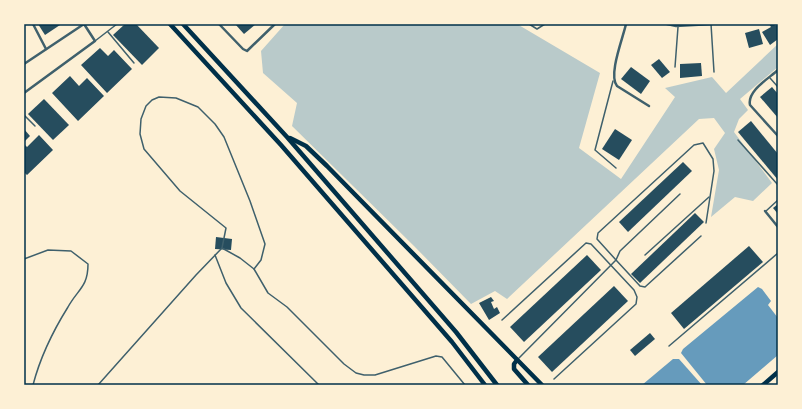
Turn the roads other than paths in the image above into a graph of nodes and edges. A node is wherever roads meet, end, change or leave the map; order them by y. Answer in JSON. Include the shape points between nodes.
{"nodes":[{"id":1,"x":33,"y":24,"type":"edge"},
{"id":2,"x":84,"y":24,"type":"edge"},
{"id":3,"x":117,"y":24,"type":"edge"},
{"id":4,"x":170,"y":24,"type":"edge"},
{"id":5,"x":183,"y":24,"type":"edge"},
{"id":6,"x":219,"y":24,"type":"edge"},
{"id":7,"x":275,"y":24,"type":"edge"},
{"id":8,"x":529,"y":24,"type":"edge"},
{"id":9,"x":545,"y":24,"type":"edge"},
{"id":10,"x":626,"y":24,"type":"edge"},
{"id":11,"x":666,"y":24,"type":"edge"},
{"id":12,"x":711,"y":24,"type":"edge"},
{"id":13,"x":678,"y":26,"type":"junction"},
{"id":14,"x":108,"y":32,"type":"junction"},
{"id":15,"x":95,"y":41,"type":"junction"},
{"id":16,"x":46,"y":49,"type":"junction"},
{"id":17,"x":134,"y":63,"type":"dead end"},
{"id":18,"x":24,"y":64,"type":"edge"},
{"id":19,"x":675,"y":67,"type":"dead end"},
{"id":20,"x":778,"y":70,"type":"edge"},
{"id":21,"x":714,"y":72,"type":"dead end"},
{"id":22,"x":770,"y":78,"type":"junction"},
{"id":23,"x":613,"y":81,"type":"junction"},
{"id":24,"x":778,"y":87,"type":"edge"},
{"id":25,"x":24,"y":93,"type":"edge"},
{"id":26,"x":649,"y":106,"type":"dead end"},
{"id":27,"x":24,"y":115,"type":"edge"},
{"id":28,"x":35,"y":126,"type":"dead end"},
{"id":29,"x":778,"y":136,"type":"edge"},
{"id":30,"x":287,"y":137,"type":"junction"},
{"id":31,"x":738,"y":140,"type":"dead end"},
{"id":32,"x":616,"y":168,"type":"dead end"},
{"id":33,"x":778,"y":185,"type":"edge"},
{"id":34,"x":680,"y":194,"type":"dead end"},
{"id":35,"x":709,"y":197,"type":"junction"},
{"id":36,"x":778,"y":200,"type":"edge"},
{"id":37,"x":765,"y":211,"type":"joint"},
{"id":38,"x":706,"y":223,"type":"dead end"},
{"id":39,"x":778,"y":227,"type":"edge"},
{"id":40,"x":701,"y":236,"type":"dead end"},
{"id":41,"x":222,"y":248,"type":"junction"},
{"id":42,"x":778,"y":253,"type":"edge"},
{"id":43,"x":215,"y":255,"type":"junction"},
{"id":44,"x":645,"y":255,"type":"dead end"},
{"id":45,"x":24,"y":260,"type":"edge"},
{"id":46,"x":616,"y":260,"type":"junction"},
{"id":47,"x":612,"y":266,"type":"junction"},
{"id":48,"x":254,"y":269,"type":"junction"},
{"id":49,"x":502,"y":320,"type":"dead end"},
{"id":50,"x":669,"y":346,"type":"dead end"},
{"id":51,"x":518,"y":360,"type":"junction"},
{"id":52,"x":778,"y":372,"type":"edge"},
{"id":53,"x":554,"y":380,"type":"dead end"},
{"id":54,"x":33,"y":385,"type":"edge"},
{"id":55,"x":98,"y":385,"type":"edge"},
{"id":56,"x":319,"y":385,"type":"edge"},
{"id":57,"x":465,"y":385,"type":"edge"},
{"id":58,"x":485,"y":385,"type":"edge"},
{"id":59,"x":497,"y":385,"type":"edge"},
{"id":60,"x":528,"y":385,"type":"edge"},
{"id":61,"x":542,"y":385,"type":"edge"},
{"id":62,"x":763,"y":385,"type":"edge"}],
"edges":[{"from":1,"to":16,"type":"street"},
{"from":2,"to":15,"type":"street"},
{"from":2,"to":16,"type":"street"},
{"from":3,"to":14,"type":"lane"},
{"from":4,"to":58,"type":"highway","via":[[281,145],[470,364]]},
{"from":5,"to":30,"type":"highway"},
{"from":6,"to":7,"type":"street","via":[[247,51]]},
{"from":8,"to":9,"type":"lane","via":[[537,29]]},
{"from":10,"to":23,"type":"street"},
{"from":11,"to":13,"type":"street"},
{"from":12,"to":13,"type":"street"},
{"from":12,"to":21,"type":"lane"},
{"from":13,"to":19,"type":"lane"},
{"from":14,"to":15,"type":"lane"},
{"from":14,"to":17,"type":"lane"},
{"from":15,"to":25,"type":"street"},
{"from":16,"to":18,"type":"street"},
{"from":20,"to":22,"type":"street"},
{"from":22,"to":24,"type":"lane"},
{"from":22,"to":29,"type":"street","via":[[751,94],[749,100],[750,105]]},
{"from":23,"to":26,"type":"street"},
{"from":23,"to":32,"type":"lane","via":[[595,150]]},
{"from":27,"to":28,"type":"lane"},
{"from":30,"to":51,"type":"highway","via":[[306,146],[327,166]]},
{"from":30,"to":59,"type":"highway"},
{"from":31,"to":33,"type":"lane"},
{"from":34,"to":46,"type":"lane","via":[[620,251]]},
{"from":35,"to":38,"type":"lane"},
{"from":35,"to":44,"type":"lane"},
{"from":35,"to":46,"type":"lane","via":[[714,170],[713,159],[703,143],[694,145],[598,233],[597,239]]},
{"from":36,"to":37,"type":"lane"},
{"from":37,"to":39,"type":"street"},
{"from":40,"to":46,"type":"lane","via":[[646,287],[640,286]]},
{"from":41,"to":43,"type":"lane"},
{"from":41,"to":48,"type":"lane"},
{"from":41,"to":48,"type":"lane","via":[[226,228],[180,191],[144,149],[140,134],[141,119],[146,106],[152,100],[159,97],[176,98],[198,107],[224,137],[265,244],[261,260]]},
{"from":42,"to":50,"type":"lane"},
{"from":43,"to":55,"type":"lane"},
{"from":43,"to":56,"type":"lane","via":[[226,284],[241,308]]},
{"from":45,"to":54,"type":"lane","via":[[48,250],[71,251],[88,264],[88,278],[68,306],[38,365]]},
{"from":46,"to":47,"type":"lane"},
{"from":47,"to":49,"type":"lane","via":[[591,244],[586,243]]},
{"from":47,"to":51,"type":"lane"},
{"from":47,"to":53,"type":"lane","via":[[634,290],[636,304]]},
{"from":48,"to":57,"type":"lane","via":[[268,293],[287,307],[356,373],[375,375],[436,356],[442,357]]},
{"from":51,"to":60,"type":"highway","via":[[514,364],[514,369]]},
{"from":51,"to":61,"type":"highway"},
{"from":52,"to":62,"type":"highway"}]}
